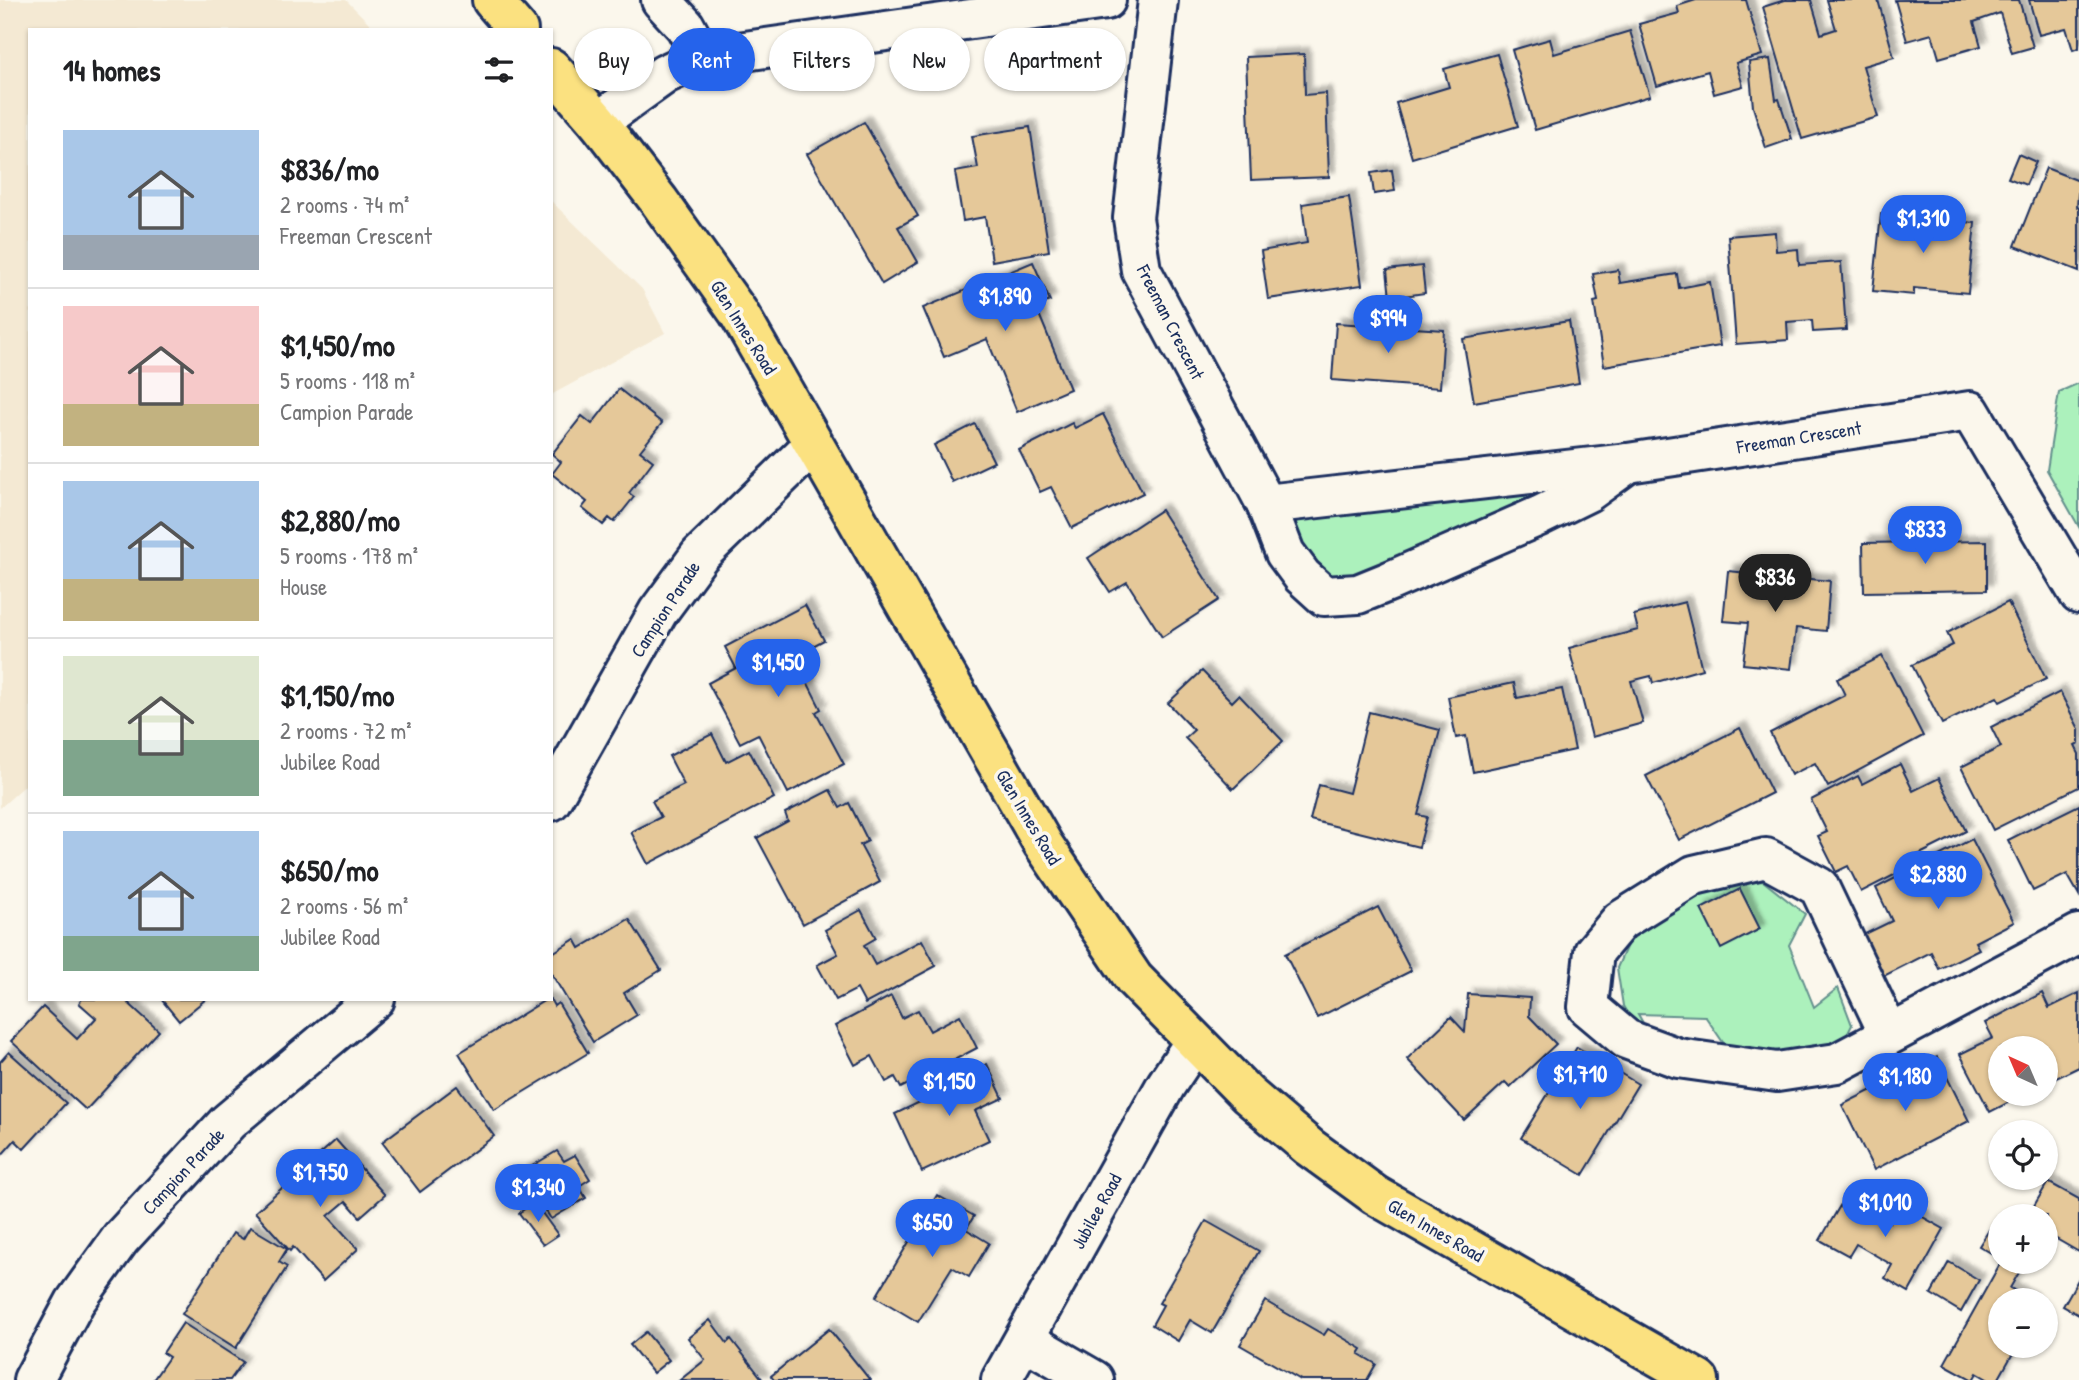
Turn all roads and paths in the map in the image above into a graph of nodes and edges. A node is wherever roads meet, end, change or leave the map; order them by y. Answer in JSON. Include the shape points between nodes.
{"nodes":[{"id":1,"x":492,"y":0,"type":"edge"},
{"id":2,"x":662,"y":0,"type":"edge"},
{"id":3,"x":1106,"y":0,"type":"edge"},
{"id":4,"x":1158,"y":0,"type":"edge"},
{"id":5,"x":516,"y":28,"type":"edge"},
{"id":6,"x":686,"y":28,"type":"edge"},
{"id":7,"x":755,"y":50,"type":"edge"},
{"id":8,"x":553,"y":70,"type":"edge"},
{"id":9,"x":668,"y":73,"type":"edge"},
{"id":10,"x":598,"y":122,"type":"junction"},
{"id":11,"x":813,"y":445,"type":"junction"},
{"id":12,"x":1628,"y":463,"type":"junction"},
{"id":13,"x":1266,"y":504,"type":"junction"},
{"id":14,"x":2078,"y":591,"type":"edge"},
{"id":15,"x":553,"y":797,"type":"edge"},
{"id":16,"x":2079,"y":934,"type":"edge"},
{"id":17,"x":373,"y":1001,"type":"edge"},
{"id":18,"x":1889,"y":1034,"type":"junction"},
{"id":19,"x":1194,"y":1043,"type":"junction"},
{"id":20,"x":1025,"y":1340,"type":"junction"},
{"id":21,"x":33,"y":1380,"type":"edge"},
{"id":22,"x":1001,"y":1380,"type":"edge"},
{"id":23,"x":1094,"y":1380,"type":"edge"},
{"id":24,"x":1699,"y":1380,"type":"edge"}],
"edges":[{"from":1,"to":5,"type":"main road"},
{"from":2,"to":6,"type":"street"},
{"from":3,"to":7,"type":"street"},
{"from":4,"to":13,"type":"street","name":"Freeman Crescent","via":[[1133,218],[1140,270]]},
{"from":8,"to":10,"type":"main road","name":"Glen Innes Road"},
{"from":9,"to":10,"type":"street"},
{"from":10,"to":11,"type":"main road","name":"Glen Innes Road","via":[[738,312]]},
{"from":11,"to":15,"type":"street","name":"Campion Parade","via":[[700,555],[658,612]]},
{"from":11,"to":19,"type":"main road","name":"Glen Innes Road","via":[[1043,844],[1135,979]]},
{"from":12,"to":13,"type":"street","name":"Freeman Crescent"},
{"from":12,"to":13,"type":"street","name":"Freeman Crescent","via":[[1588,492],[1539,516],[1358,594],[1324,596],[1302,576],[1285,553]]},
{"from":12,"to":14,"type":"street","name":"Freeman Crescent","via":[[1970,411]]},
{"from":16,"to":18,"type":"street"},
{"from":17,"to":21,"type":"street","name":"Campion Parade","via":[[228,1122],[121,1238],[75,1302]]},
{"from":18,"to":18,"type":"street","via":[[1837,1063],[1777,1072],[1678,1058],[1626,1039],[1588,1007],[1594,952],[1620,921],[1694,875],[1766,858],[1819,887]]},
{"from":19,"to":20,"type":"street","name":"Jubilee Road","via":[[1166,1085]]},
{"from":19,"to":24,"type":"main road","name":"Glen Innes Road","via":[[1309,1147],[1375,1195]]},
{"from":20,"to":22,"type":"street","name":"Jubilee Road"},
{"from":20,"to":23,"type":"street"}]}
